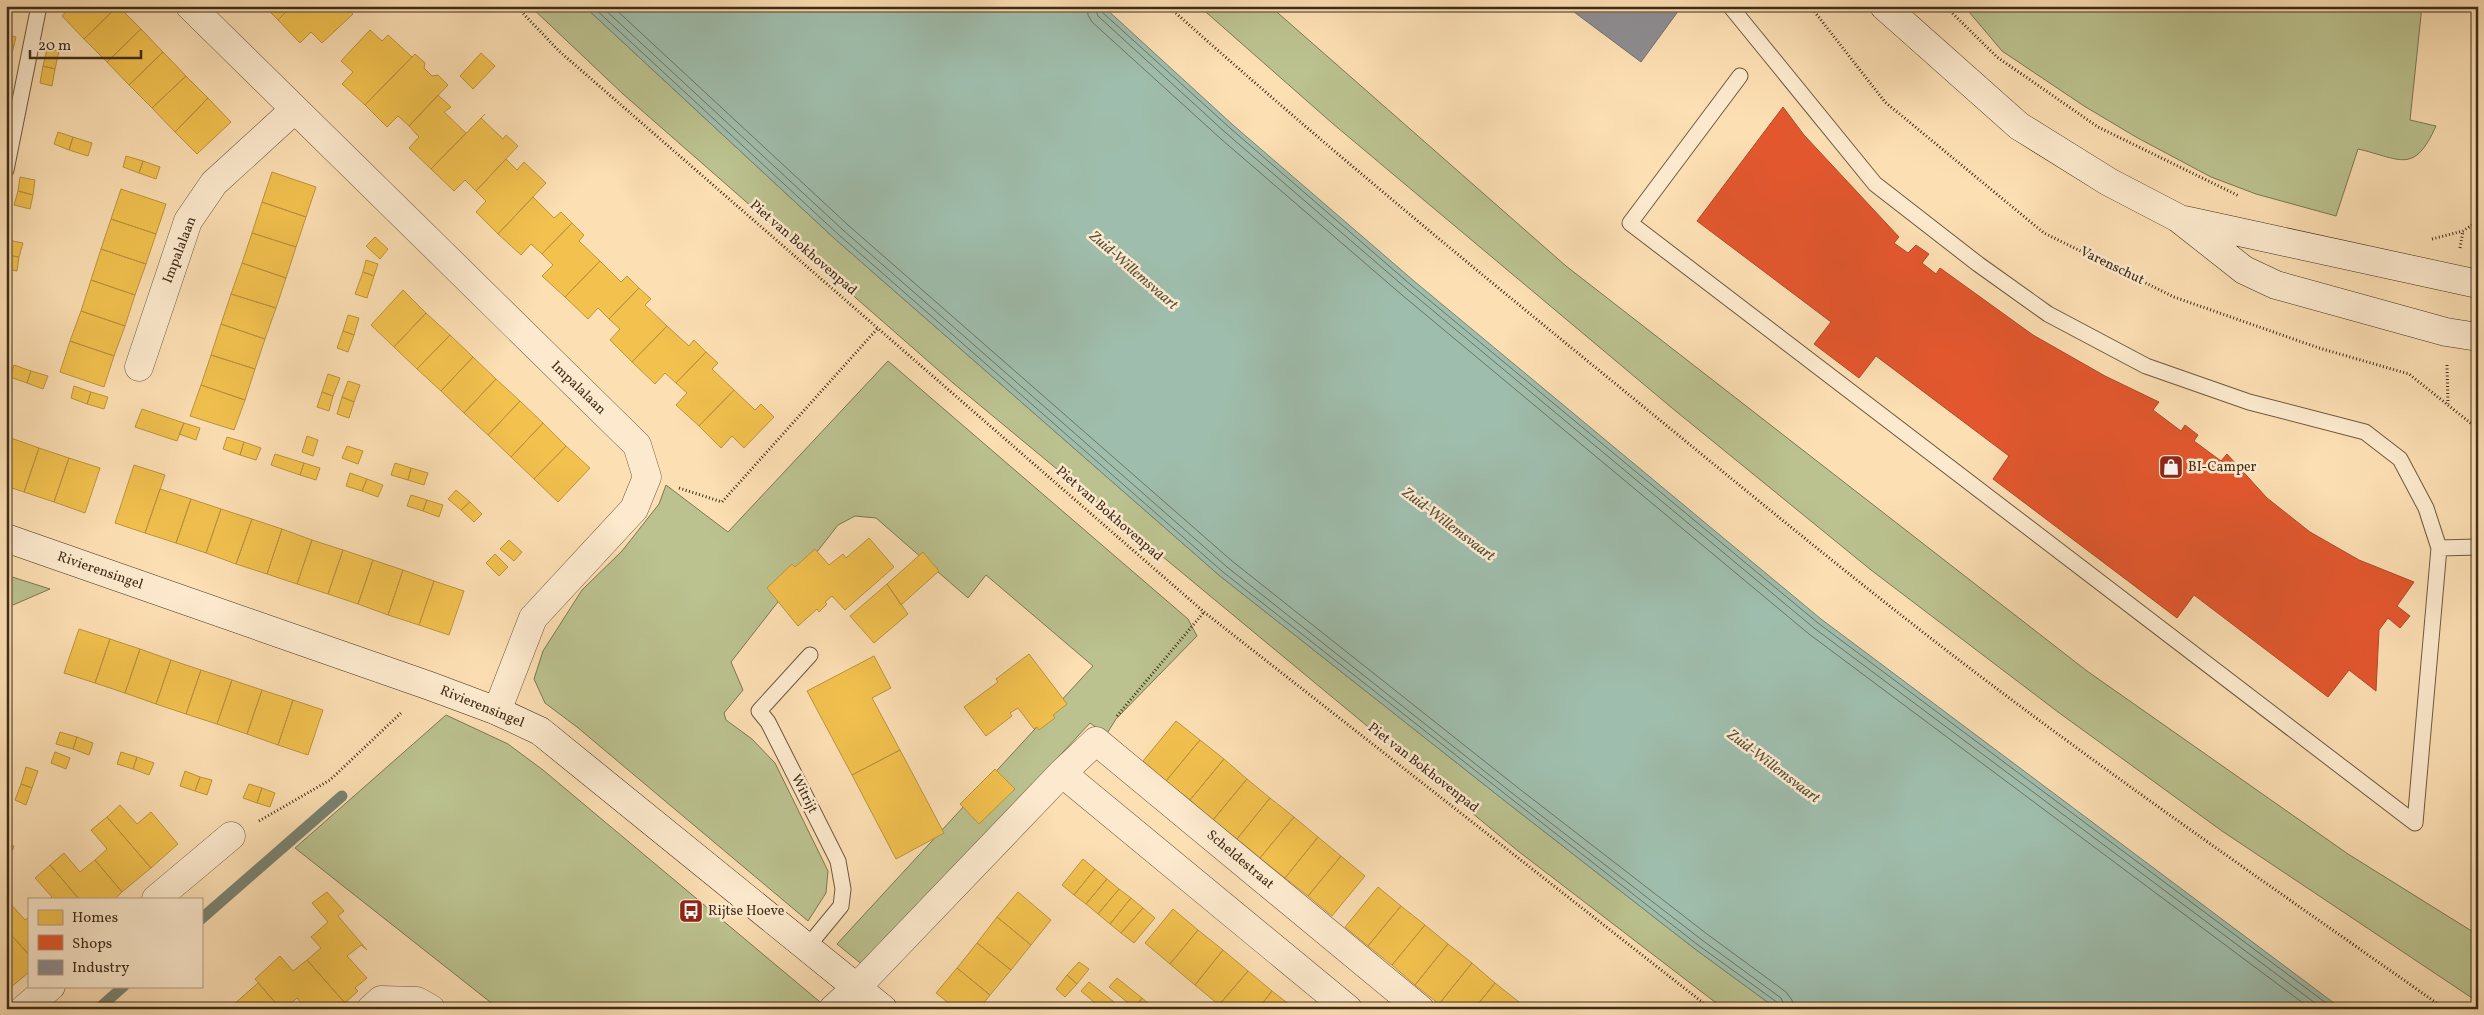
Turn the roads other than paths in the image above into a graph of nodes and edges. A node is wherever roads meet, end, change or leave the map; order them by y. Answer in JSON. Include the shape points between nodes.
{"nodes":[{"id":1,"x":39,"y":6,"type":"edge"},
{"id":2,"x":190,"y":6,"type":"edge"},
{"id":3,"x":1730,"y":6,"type":"edge"},
{"id":4,"x":1884,"y":6,"type":"edge"},
{"id":5,"x":1740,"y":76,"type":"dead end"},
{"id":6,"x":294,"y":110,"type":"junction"},
{"id":7,"x":6,"y":170,"type":"edge"},
{"id":8,"x":2178,"y":218,"type":"junction"},
{"id":9,"x":2478,"y":284,"type":"edge"},
{"id":10,"x":2478,"y":337,"type":"edge"},
{"id":11,"x":139,"y":367,"type":"dead end"},
{"id":12,"x":6,"y":538,"type":"edge"},
{"id":13,"x":2478,"y":547,"type":"edge"},
{"id":14,"x":2439,"y":548,"type":"junction"},
{"id":15,"x":810,"y":655,"type":"dead end"},
{"id":16,"x":497,"y":710,"type":"junction"},
{"id":17,"x":1062,"y":773,"type":"junction"},
{"id":18,"x":231,"y":836,"type":"road end"},
{"id":19,"x":157,"y":898,"type":"edge"},
{"id":20,"x":808,"y":946,"type":"junction"},
{"id":21,"x":857,"y":987,"type":"junction"},
{"id":22,"x":49,"y":988,"type":"edge"},
{"id":23,"x":24,"y":1009,"type":"edge"},
{"id":24,"x":371,"y":1009,"type":"edge"},
{"id":25,"x":431,"y":1009,"type":"edge"},
{"id":26,"x":833,"y":1009,"type":"edge"},
{"id":27,"x":883,"y":1009,"type":"edge"},
{"id":28,"x":1348,"y":1009,"type":"edge"},
{"id":29,"x":1420,"y":1009,"type":"edge"}],
"edges":[{"from":1,"to":7,"type":"lane"},
{"from":2,"to":6,"type":"street","name":"Impalalaan"},
{"from":3,"to":14,"type":"lane","via":[[1875,184],[1978,264],[2048,314],[2146,366],[2249,402],[2365,432],[2400,459],[2426,508]]},
{"from":4,"to":8,"type":"street","via":[[2019,126],[2109,182]]},
{"from":5,"to":14,"type":"lane","via":[[1630,223],[2415,823]]},
{"from":6,"to":11,"type":"street","name":"Impalalaan","via":[[214,183],[188,221]]},
{"from":6,"to":16,"type":"street","name":"Impalalaan","via":[[637,445],[647,477],[634,509],[532,618]]},
{"from":8,"to":9,"type":"street"},
{"from":8,"to":10,"type":"street","via":[[2244,270],[2276,285],[2446,332]]},
{"from":12,"to":16,"type":"street","name":"Rivierensingel"},
{"from":13,"to":14,"type":"lane"},
{"from":15,"to":20,"type":"lane","name":"Witrijt","via":[[759,711],[768,722],[838,861],[843,889],[841,906]]},
{"from":16,"to":20,"type":"street","name":"Rivierensingel","via":[[540,732]]},
{"from":17,"to":21,"type":"street"},
{"from":17,"to":28,"type":"street"},
{"from":17,"to":29,"type":"street","name":"Scheldestraat","via":[[1096,741]]},
{"from":18,"to":19,"type":"street"},
{"from":20,"to":21,"type":"street","name":"Rivierensingel"},
{"from":21,"to":26,"type":"street"},
{"from":21,"to":27,"type":"street","name":"Rivierensingel"},
{"from":22,"to":23,"type":"street"},
{"from":24,"to":25,"type":"street","via":[[381,1000],[417,1000]]}]}
